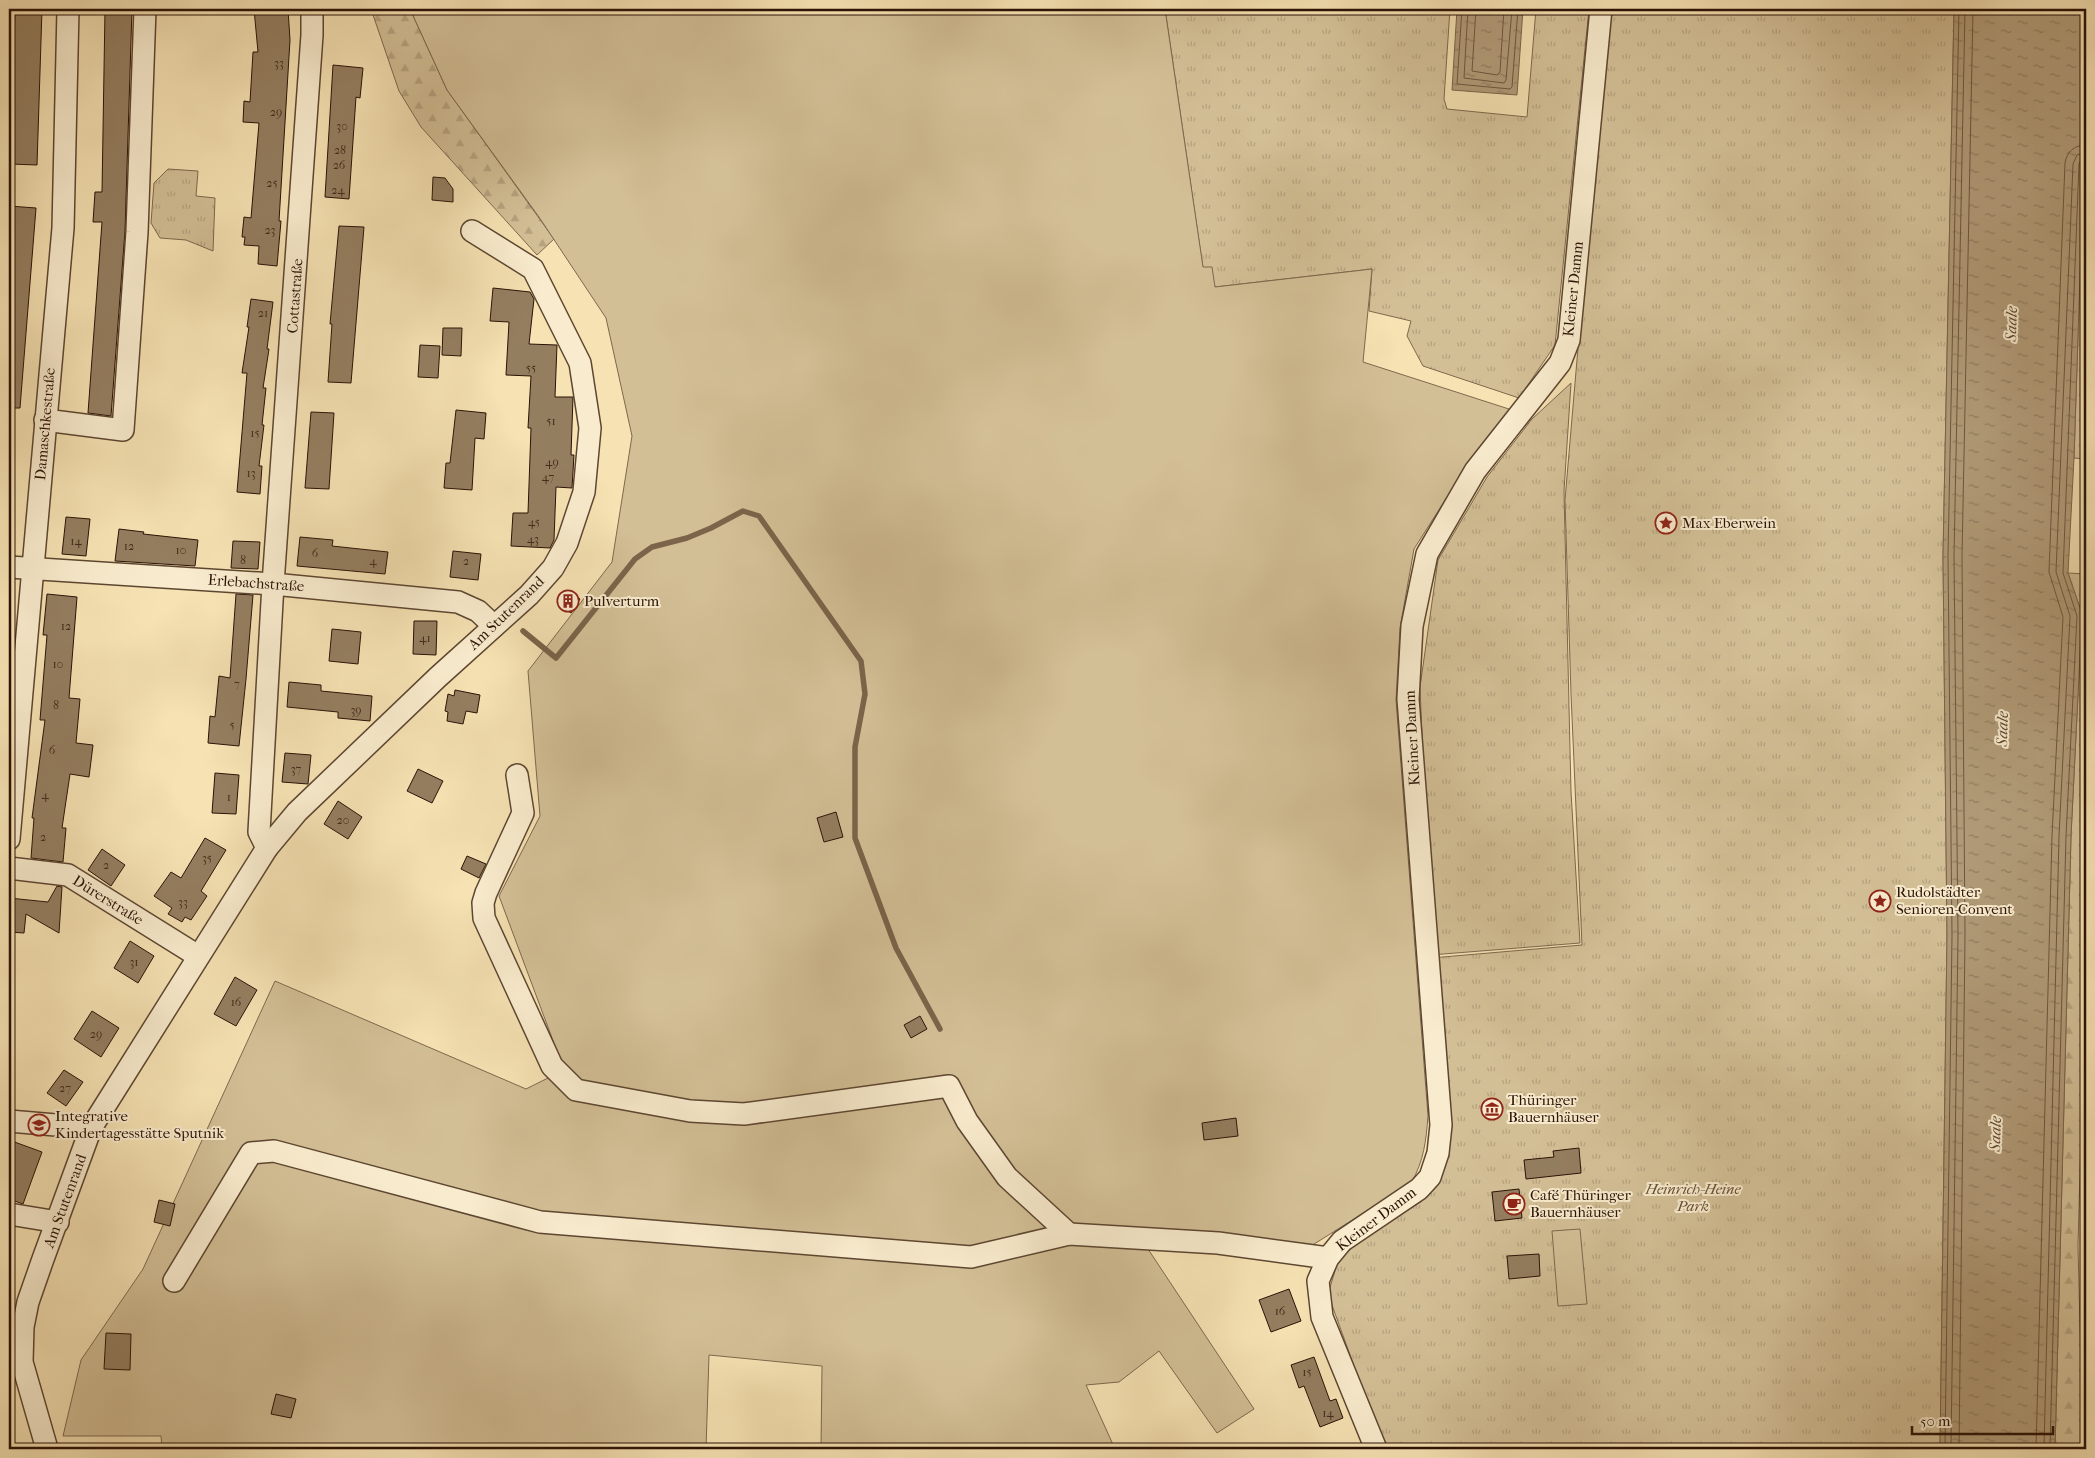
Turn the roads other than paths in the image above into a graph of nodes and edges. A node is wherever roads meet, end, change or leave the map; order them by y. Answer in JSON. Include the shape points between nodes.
{"nodes":[{"id":1,"x":68,"y":9,"type":"edge"},
{"id":2,"x":145,"y":9,"type":"edge"},
{"id":3,"x":312,"y":9,"type":"edge"},
{"id":4,"x":1601,"y":9,"type":"edge"},
{"id":5,"x":472,"y":231,"type":"dead end"},
{"id":6,"x":45,"y":420,"type":"junction"},
{"id":7,"x":9,"y":567,"type":"edge"},
{"id":8,"x":31,"y":568,"type":"junction"},
{"id":9,"x":273,"y":584,"type":"junction"},
{"id":10,"x":494,"y":626,"type":"junction"},
{"id":11,"x":517,"y":775,"type":"dead end"},
{"id":12,"x":9,"y":839,"type":"edge"},
{"id":13,"x":267,"y":848,"type":"junction"},
{"id":14,"x":9,"y":868,"type":"edge"},
{"id":15,"x":198,"y":956,"type":"junction"},
{"id":16,"x":9,"y":1121,"type":"edge"},
{"id":17,"x":91,"y":1128,"type":"junction"},
{"id":18,"x":9,"y":1214,"type":"edge"},
{"id":19,"x":58,"y":1222,"type":"junction"},
{"id":20,"x":1069,"y":1234,"type":"junction"},
{"id":21,"x":1328,"y":1258,"type":"junction"},
{"id":22,"x":174,"y":1281,"type":"dead end"},
{"id":23,"x":47,"y":1449,"type":"edge"},
{"id":24,"x":1376,"y":1449,"type":"edge"}],
"edges":[{"from":1,"to":6,"type":"street","name":"Damaschkestraße","via":[[63,228]]},
{"from":2,"to":6,"type":"street","via":[[137,232],[123,430]]},
{"from":3,"to":9,"type":"street","name":"Cottastraße"},
{"from":4,"to":21,"type":"street","name":"Kleiner Damm","via":[[1569,340],[1560,364],[1475,471],[1427,554],[1412,626],[1408,699],[1441,1125],[1438,1153],[1430,1177],[1418,1189],[1342,1241]]},
{"from":5,"to":10,"type":"street","name":"Am Stutenrand","via":[[533,269],[580,363],[590,428],[584,492],[567,543],[553,568]]},
{"from":6,"to":8,"type":"street","name":"Damaschkestraße"},
{"from":7,"to":8,"type":"street","name":"Erlebachstraße"},
{"from":8,"to":9,"type":"street","name":"Erlebachstraße"},
{"from":8,"to":12,"type":"street","name":"Damaschkestraße"},
{"from":9,"to":10,"type":"street","name":"Erlebachstraße","via":[[458,602],[478,611]]},
{"from":9,"to":13,"type":"street","via":[[259,832]]},
{"from":10,"to":13,"type":"street","name":"Am Stutenrand","via":[[296,812]]},
{"from":11,"to":20,"type":"street","via":[[523,812],[486,893],[484,918],[552,1066],[576,1090],[690,1111],[744,1114],[950,1086],[967,1121],[1007,1178]]},
{"from":13,"to":15,"type":"street","name":"Am Stutenrand"},
{"from":14,"to":15,"type":"street","name":"Dürerstraße","via":[[68,875]]},
{"from":15,"to":17,"type":"street","name":"Am Stutenrand"},
{"from":16,"to":17,"type":"street"},
{"from":17,"to":19,"type":"street","name":"Am Stutenrand"},
{"from":18,"to":19,"type":"street"},
{"from":19,"to":23,"type":"street","name":"Am Stutenrand","via":[[28,1302],[22,1362]]},
{"from":20,"to":21,"type":"street","via":[[1218,1243]]},
{"from":20,"to":22,"type":"street","via":[[971,1257],[540,1222],[274,1151],[251,1154]]},
{"from":21,"to":24,"type":"street","name":"Kleiner Damm","via":[[1318,1280],[1322,1317]]}]}
